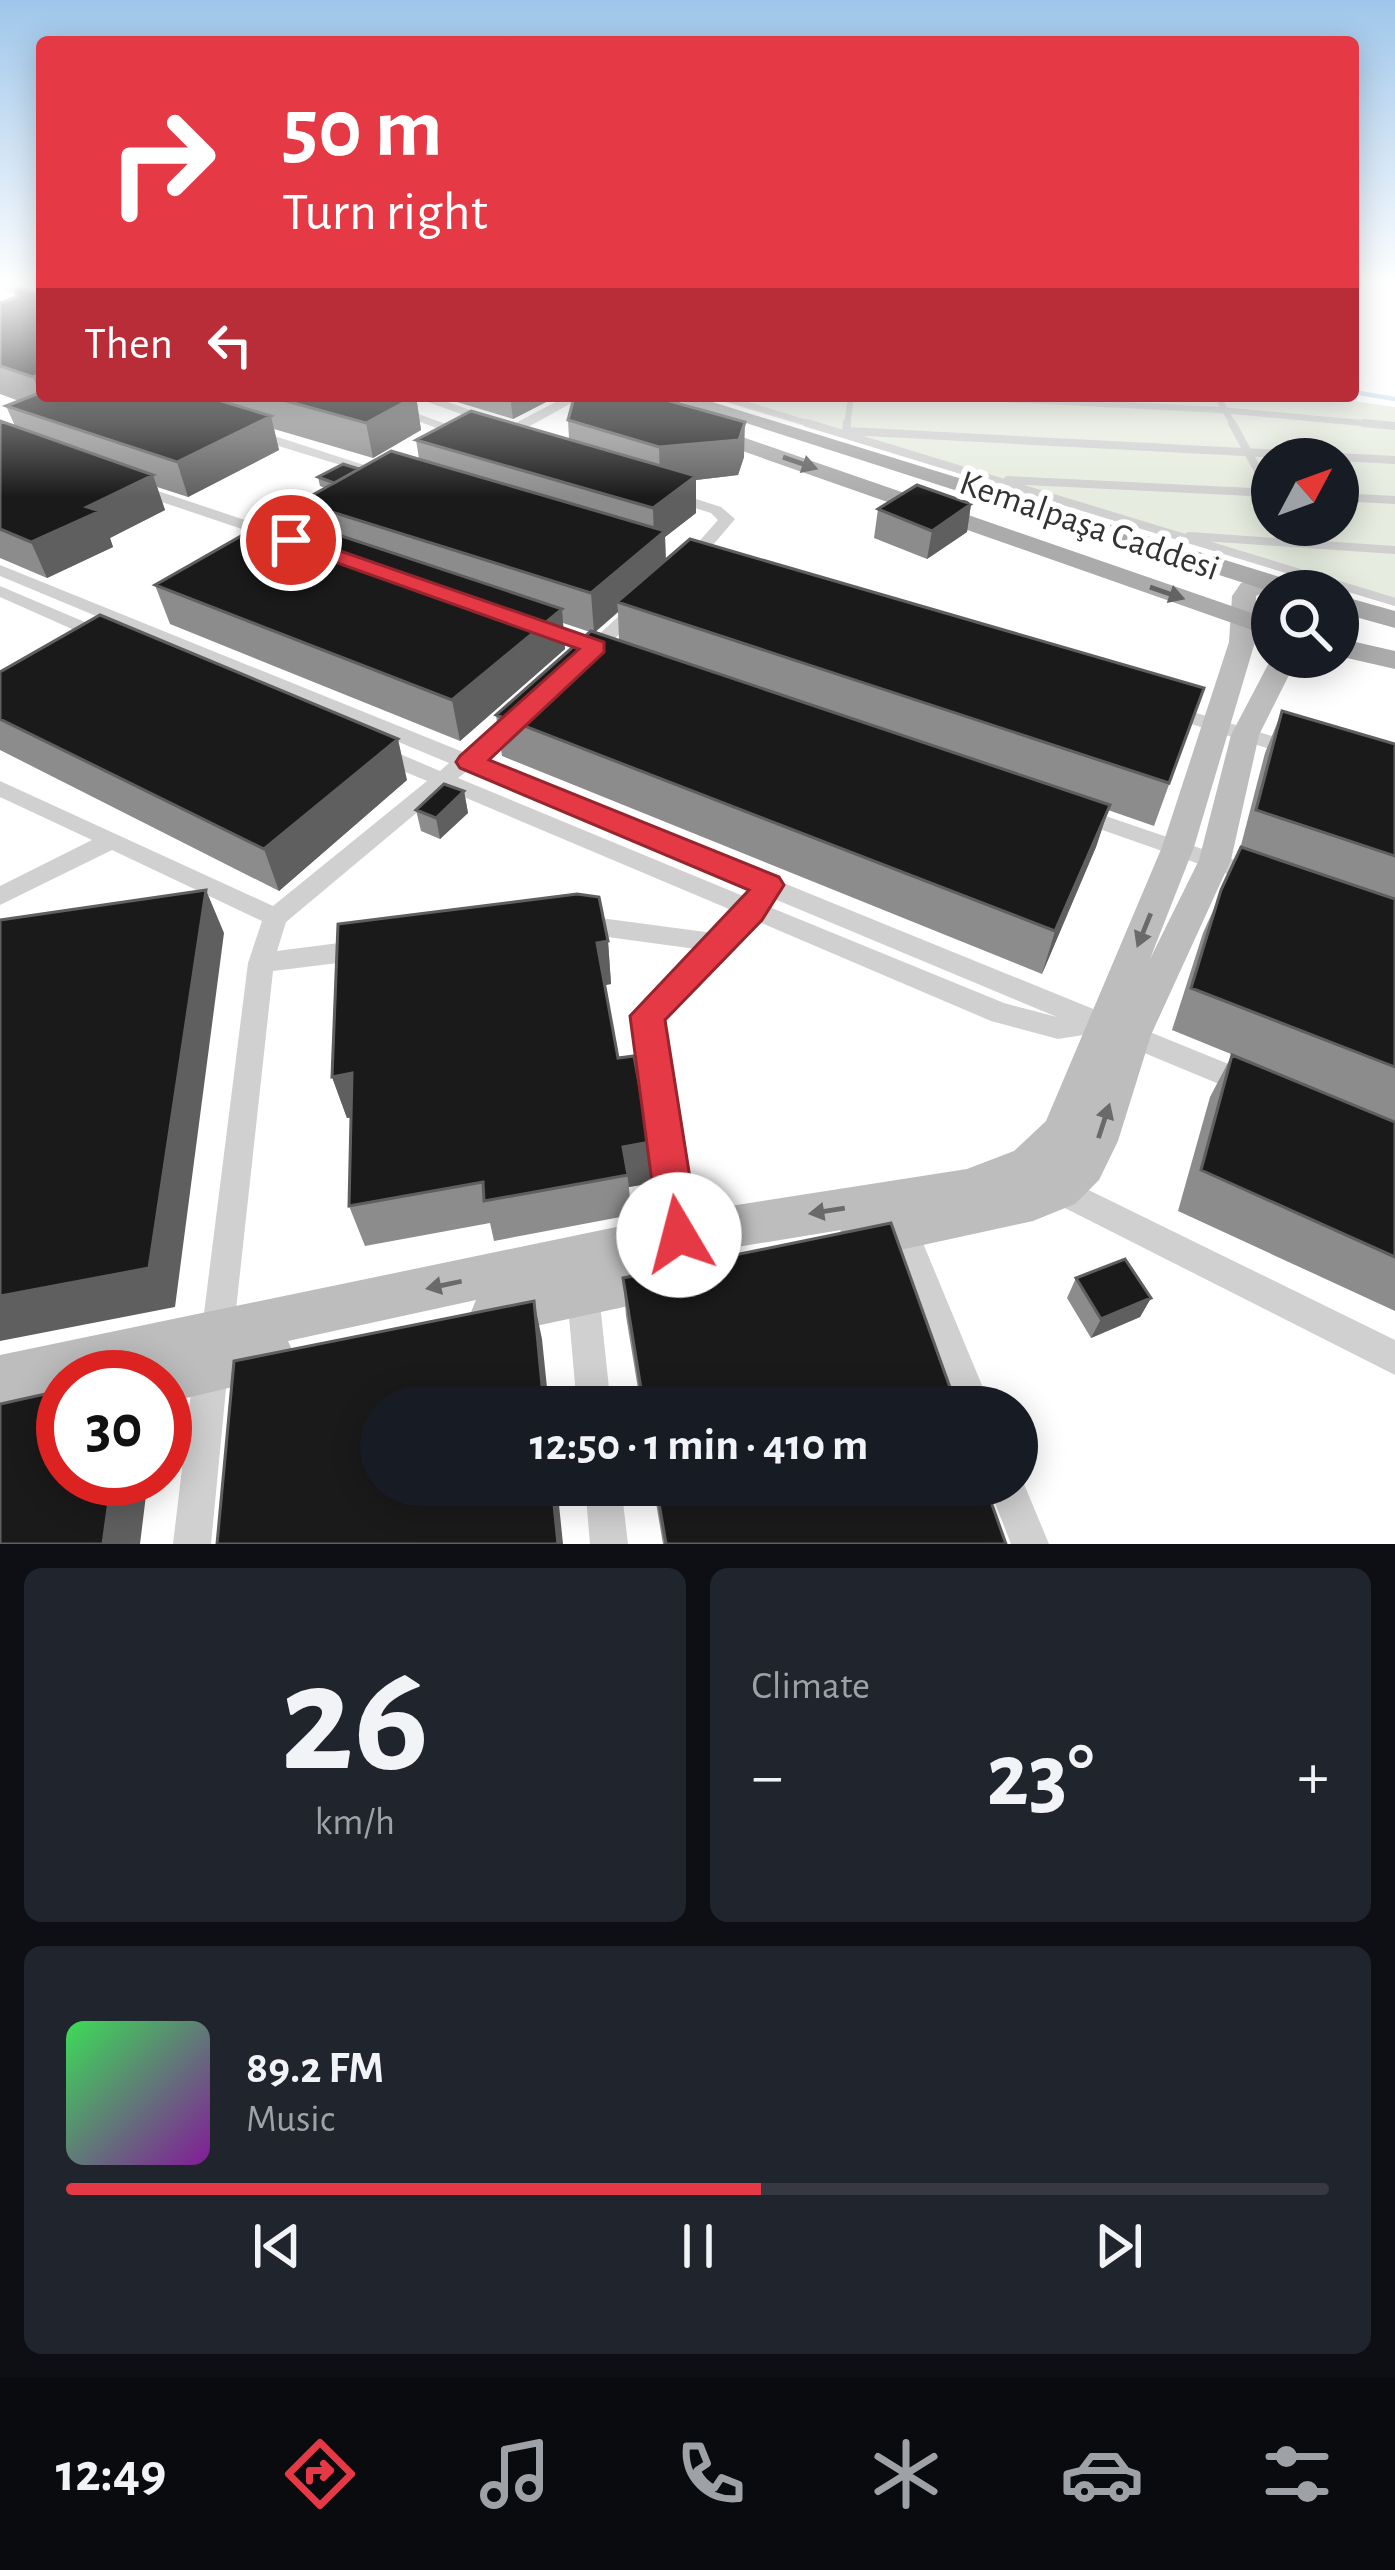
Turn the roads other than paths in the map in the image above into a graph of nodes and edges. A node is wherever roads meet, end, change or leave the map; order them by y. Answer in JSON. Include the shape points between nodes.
{"nodes":[{"id":1,"x":373,"y":402,"type":"edge"},
{"id":2,"x":436,"y":402,"type":"edge"},
{"id":3,"x":557,"y":402,"type":"edge"},
{"id":4,"x":739,"y":402,"type":"edge"},
{"id":5,"x":850,"y":402,"type":"edge"},
{"id":6,"x":1058,"y":402,"type":"edge"},
{"id":7,"x":1221,"y":402,"type":"edge"},
{"id":8,"x":664,"y":404,"type":"edge"},
{"id":9,"x":1226,"y":411,"type":"junction"},
{"id":10,"x":1395,"y":426,"type":"edge"},
{"id":11,"x":516,"y":428,"type":"junction"},
{"id":12,"x":240,"y":430,"type":"edge"},
{"id":13,"x":846,"y":433,"type":"junction"},
{"id":14,"x":472,"y":436,"type":"junction"},
{"id":15,"x":453,"y":446,"type":"edge"},
{"id":16,"x":517,"y":449,"type":"edge"},
{"id":17,"x":1248,"y":452,"type":"junction"},
{"id":18,"x":1251,"y":457,"type":"edge"},
{"id":19,"x":1395,"y":460,"type":"edge"},
{"id":20,"x":416,"y":475,"type":"edge"},
{"id":21,"x":395,"y":477,"type":"junction"},
{"id":22,"x":986,"y":478,"type":"junction"},
{"id":23,"x":112,"y":480,"type":"edge"},
{"id":24,"x":378,"y":488,"type":"edge"},
{"id":25,"x":649,"y":489,"type":"edge"},
{"id":26,"x":1251,"y":493,"type":"edge"},
{"id":27,"x":1359,"y":498,"type":"edge"},
{"id":28,"x":1395,"y":500,"type":"edge"},
{"id":29,"x":1172,"y":536,"type":"junction"},
{"id":30,"x":1251,"y":541,"type":"edge"},
{"id":31,"x":1337,"y":546,"type":"edge"},
{"id":32,"x":1395,"y":550,"type":"edge"},
{"id":33,"x":272,"y":551,"type":"edge"},
{"id":34,"x":0,"y":570,"type":"edge"},
{"id":35,"x":710,"y":572,"type":"edge"},
{"id":36,"x":670,"y":573,"type":"junction"},
{"id":37,"x":1251,"y":578,"type":"edge"},
{"id":38,"x":0,"y":591,"type":"edge"},
{"id":39,"x":1395,"y":602,"type":"edge"},
{"id":40,"x":1359,"y":609,"type":"edge"},
{"id":41,"x":148,"y":620,"type":"junction"},
{"id":42,"x":1395,"y":620,"type":"edge"},
{"id":43,"x":1251,"y":622,"type":"edge"},
{"id":44,"x":530,"y":624,"type":"edge"},
{"id":45,"x":1251,"y":630,"type":"edge"},
{"id":46,"x":105,"y":647,"type":"junction"},
{"id":47,"x":595,"y":647,"type":"junction"},
{"id":48,"x":1359,"y":651,"type":"edge"},
{"id":49,"x":1395,"y":660,"type":"edge"},
{"id":50,"x":636,"y":662,"type":"edge"},
{"id":51,"x":564,"y":676,"type":"edge"},
{"id":52,"x":1269,"y":678,"type":"edge"},
{"id":53,"x":1145,"y":703,"type":"edge"},
{"id":54,"x":532,"y":705,"type":"edge"},
{"id":55,"x":314,"y":725,"type":"edge"},
{"id":56,"x":1230,"y":729,"type":"junction"},
{"id":57,"x":358,"y":744,"type":"edge"},
{"id":58,"x":1310,"y":754,"type":"edge"},
{"id":59,"x":470,"y":762,"type":"junction"},
{"id":60,"x":446,"y":781,"type":"junction"},
{"id":61,"x":0,"y":788,"type":"edge"},
{"id":62,"x":1064,"y":808,"type":"edge"},
{"id":63,"x":112,"y":840,"type":"junction"},
{"id":64,"x":1196,"y":854,"type":"junction"},
{"id":65,"x":768,"y":885,"type":"junction"},
{"id":66,"x":1282,"y":885,"type":"edge"},
{"id":67,"x":0,"y":896,"type":"edge"},
{"id":68,"x":751,"y":912,"type":"junction"},
{"id":69,"x":275,"y":917,"type":"junction"},
{"id":70,"x":558,"y":926,"type":"edge"},
{"id":71,"x":718,"y":943,"type":"junction"},
{"id":72,"x":398,"y":946,"type":"edge"},
{"id":73,"x":261,"y":963,"type":"junction"},
{"id":74,"x":1112,"y":1027,"type":"junction"},
{"id":75,"x":1263,"y":1091,"type":"edge"},
{"id":76,"x":1060,"y":1190,"type":"junction"},
{"id":77,"x":902,"y":1228,"type":"junction"},
{"id":78,"x":692,"y":1260,"type":"junction"},
{"id":79,"x":583,"y":1294,"type":"junction"},
{"id":80,"x":215,"y":1351,"type":"junction"},
{"id":81,"x":1395,"y":1358,"type":"edge"},
{"id":82,"x":192,"y":1364,"type":"edge"},
{"id":83,"x":0,"y":1379,"type":"edge"},
{"id":84,"x":593,"y":1386,"type":"edge"},
{"id":85,"x":966,"y":1386,"type":"edge"},
{"id":86,"x":36,"y":1406,"type":"edge"},
{"id":87,"x":0,"y":1414,"type":"edge"},
{"id":88,"x":605,"y":1506,"type":"edge"},
{"id":89,"x":1015,"y":1506,"type":"edge"},
{"id":90,"x":192,"y":1544,"type":"edge"},
{"id":91,"x":609,"y":1544,"type":"edge"},
{"id":92,"x":1030,"y":1544,"type":"edge"}],
"edges":[{"from":1,"to":14,"type":"street"},
{"from":2,"to":11,"type":"street"},
{"from":3,"to":11,"type":"street"},
{"from":4,"to":13,"type":"lane"},
{"from":5,"to":13,"type":"lane"},
{"from":6,"to":9,"type":"lane"},
{"from":7,"to":9,"type":"lane"},
{"from":8,"to":37,"type":"main road","name":"Kemalpaşa Caddesi"},
{"from":8,"to":43,"type":"main road","name":"Kemalpaşa Caddesi","one_way":true},
{"from":9,"to":10,"type":"lane"},
{"from":9,"to":17,"type":"lane"},
{"from":11,"to":14,"type":"street"},
{"from":12,"to":21,"type":"street"},
{"from":13,"to":17,"type":"lane"},
{"from":13,"to":22,"type":"lane"},
{"from":14,"to":15,"type":"street"},
{"from":14,"to":16,"type":"street"},
{"from":17,"to":18,"type":"lane"},
{"from":17,"to":19,"type":"lane"},
{"from":20,"to":21,"type":"street"},
{"from":21,"to":24,"type":"street"},
{"from":22,"to":26,"type":"lane"},
{"from":22,"to":29,"type":"lane"},
{"from":23,"to":33,"type":"street","via":[[291,540]]},
{"from":25,"to":36,"type":"street","via":[[727,519]]},
{"from":27,"to":28,"type":"lane"},
{"from":29,"to":30,"type":"lane"},
{"from":29,"to":39,"type":"lane"},
{"from":31,"to":32,"type":"lane"},
{"from":34,"to":41,"type":"street"},
{"from":35,"to":36,"type":"street"},
{"from":36,"to":47,"type":"street"},
{"from":38,"to":46,"type":"street"},
{"from":40,"to":42,"type":"main road"},
{"from":41,"to":46,"type":"street"},
{"from":41,"to":59,"type":"street","via":[[315,702]]},
{"from":44,"to":47,"type":"street"},
{"from":45,"to":56,"type":"street","via":[[1241,642]]},
{"from":46,"to":55,"type":"street"},
{"from":47,"to":50,"type":"street"},
{"from":47,"to":51,"type":"street"},
{"from":48,"to":49,"type":"main road"},
{"from":52,"to":56,"type":"street"},
{"from":53,"to":56,"type":"street"},
{"from":54,"to":59,"type":"street"},
{"from":56,"to":58,"type":"street"},
{"from":56,"to":64,"type":"street"},
{"from":57,"to":60,"type":"street"},
{"from":59,"to":60,"type":"street"},
{"from":59,"to":65,"type":"street"},
{"from":60,"to":68,"type":"street"},
{"from":60,"to":69,"type":"street"},
{"from":61,"to":63,"type":"street"},
{"from":62,"to":64,"type":"street"},
{"from":63,"to":67,"type":"street"},
{"from":63,"to":69,"type":"street"},
{"from":64,"to":66,"type":"street"},
{"from":64,"to":74,"type":"street"},
{"from":65,"to":68,"type":"street"},
{"from":65,"to":74,"type":"street"},
{"from":68,"to":71,"type":"street"},
{"from":68,"to":74,"type":"street","via":[[1000,1013],[1058,1028]]},
{"from":69,"to":73,"type":"street"},
{"from":70,"to":71,"type":"street"},
{"from":71,"to":78,"type":"street","via":[[647,1016]]},
{"from":72,"to":73,"type":"street"},
{"from":73,"to":80,"type":"street"},
{"from":74,"to":75,"type":"street"},
{"from":76,"to":74,"type":"street","one_way":true,"via":[[1097,1141]]},
{"from":74,"to":78,"type":"street","one_way":true,"via":[[1062,1132],[1029,1165],[967,1189]]},
{"from":76,"to":77,"type":"street"},
{"from":76,"to":81,"type":"street"},
{"from":77,"to":78,"type":"street"},
{"from":77,"to":85,"type":"street"},
{"from":78,"to":79,"type":"street"},
{"from":78,"to":80,"type":"street","one_way":true},
{"from":79,"to":80,"type":"street"},
{"from":79,"to":84,"type":"street"},
{"from":80,"to":82,"type":"street"},
{"from":80,"to":83,"type":"street"},
{"from":80,"to":90,"type":"street"},
{"from":86,"to":87,"type":"street"},
{"from":88,"to":91,"type":"street"},
{"from":89,"to":92,"type":"street"}]}
